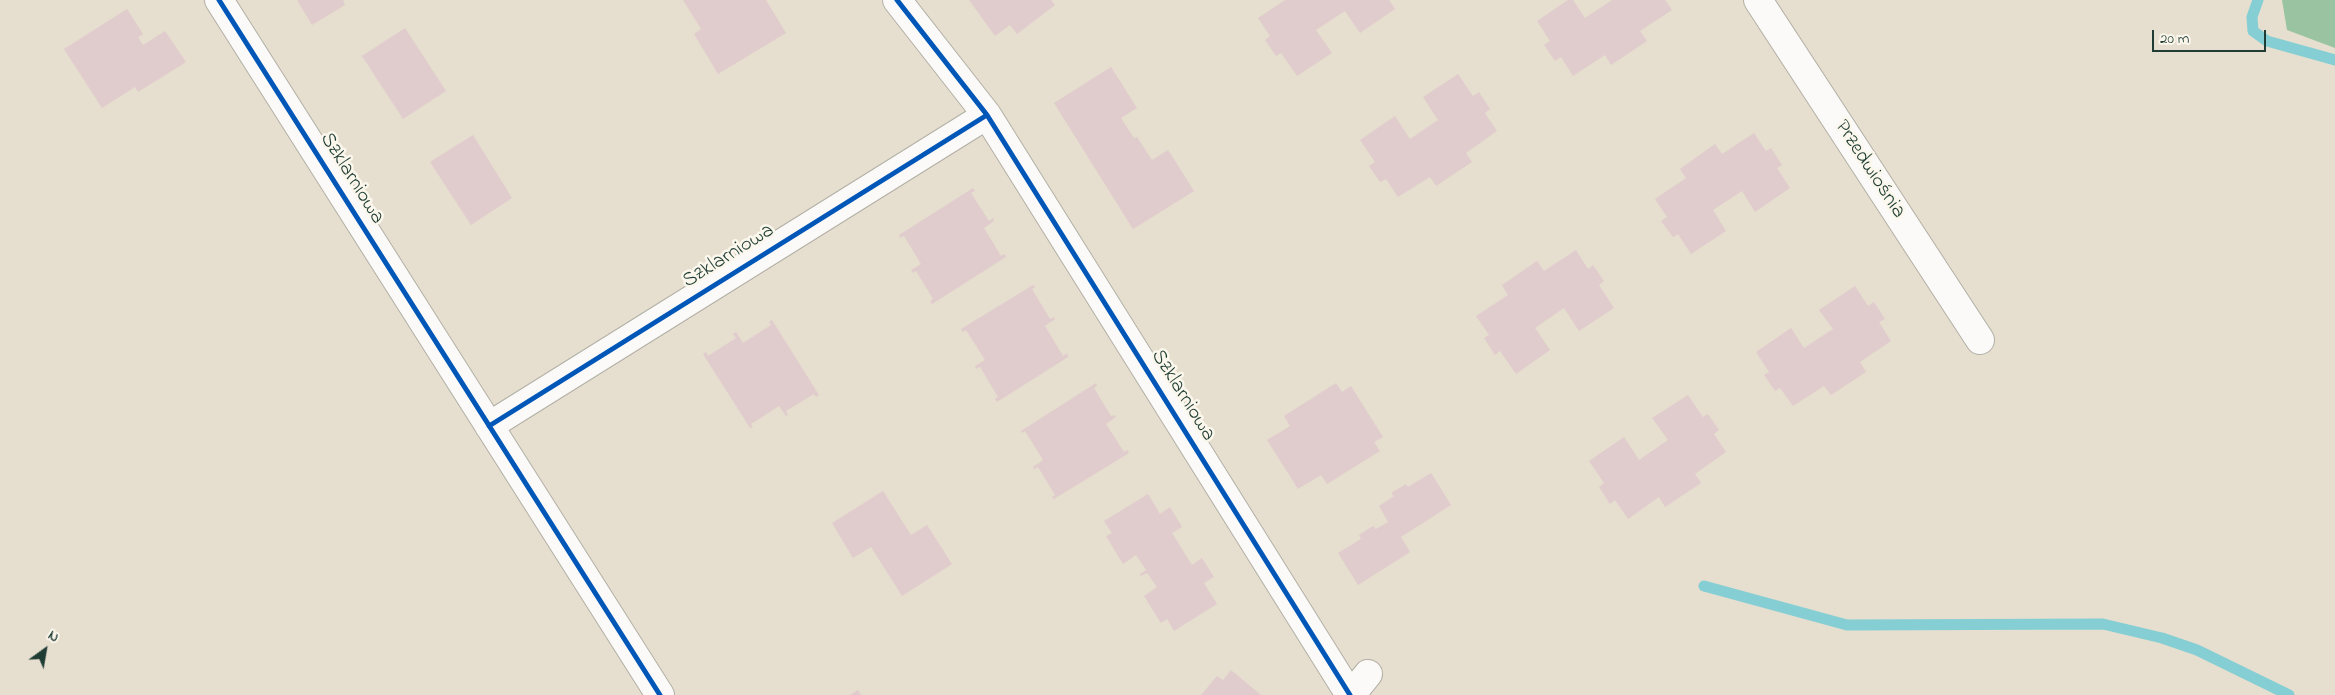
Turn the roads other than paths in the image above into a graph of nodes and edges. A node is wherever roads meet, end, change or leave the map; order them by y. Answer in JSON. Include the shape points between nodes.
{"nodes":[{"id":1,"x":219,"y":0,"type":"edge"},
{"id":2,"x":898,"y":0,"type":"edge"},
{"id":3,"x":1758,"y":0,"type":"edge"},
{"id":4,"x":987,"y":115,"type":"junction"},
{"id":5,"x":1980,"y":340,"type":"dead end"},
{"id":6,"x":489,"y":426,"type":"junction"},
{"id":7,"x":1368,"y":674,"type":"dead end"},
{"id":8,"x":660,"y":695,"type":"edge"},
{"id":9,"x":1350,"y":695,"type":"edge"}],
"edges":[{"from":1,"to":6,"type":"street","name":"Szklarniowa"},
{"from":2,"to":4,"type":"street","name":"Szklarniowa"},
{"from":3,"to":5,"type":"street","name":"Przedwiośnia"},
{"from":4,"to":6,"type":"street","name":"Szklarniowa"},
{"from":4,"to":9,"type":"street","name":"Szklarniowa"},
{"from":6,"to":8,"type":"street","name":"Szklarniowa"},
{"from":7,"to":9,"type":"street","name":"Szklarniowa"}]}
